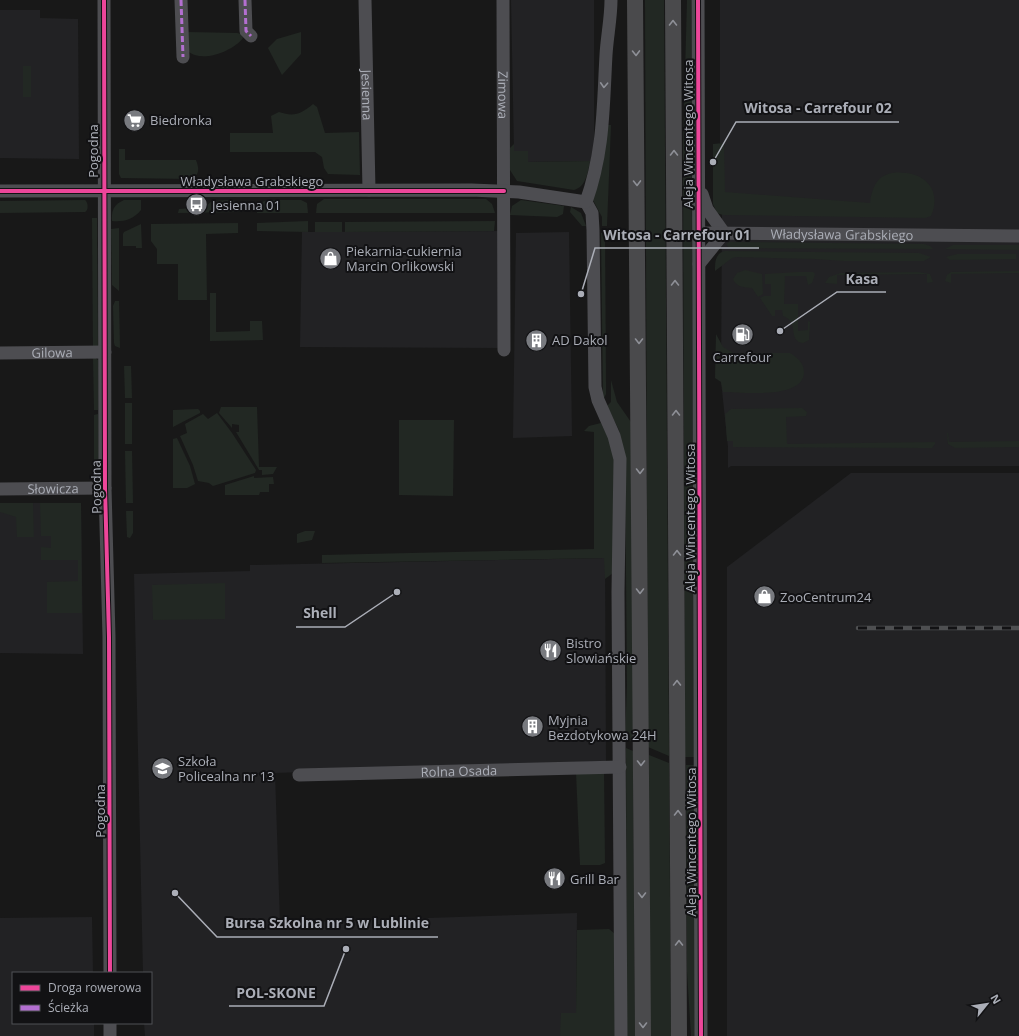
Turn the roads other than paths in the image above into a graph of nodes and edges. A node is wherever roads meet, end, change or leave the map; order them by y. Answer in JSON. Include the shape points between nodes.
{"nodes":[{"id":1,"x":104,"y":0,"type":"edge"},
{"id":2,"x":181,"y":0,"type":"edge"},
{"id":3,"x":245,"y":0,"type":"edge"},
{"id":4,"x":365,"y":0,"type":"edge"},
{"id":5,"x":503,"y":0,"type":"edge"},
{"id":6,"x":611,"y":0,"type":"edge"},
{"id":7,"x":636,"y":0,"type":"edge"},
{"id":8,"x":673,"y":0,"type":"edge"},
{"id":9,"x":698,"y":0,"type":"edge"},
{"id":10,"x":251,"y":36,"type":"dead end"},
{"id":11,"x":183,"y":57,"type":"dead end"},
{"id":12,"x":699,"y":181,"type":"junction"},
{"id":13,"x":369,"y":190,"type":"junction"},
{"id":14,"x":0,"y":191,"type":"edge"},
{"id":15,"x":104,"y":191,"type":"junction"},
{"id":16,"x":504,"y":191,"type":"junction"},
{"id":17,"x":586,"y":202,"type":"junction"},
{"id":18,"x":699,"y":233,"type":"junction"},
{"id":19,"x":724,"y":233,"type":"junction"},
{"id":20,"x":1019,"y":236,"type":"edge"},
{"id":21,"x":698,"y":264,"type":"junction"},
{"id":22,"x":504,"y":350,"type":"dead end"},
{"id":23,"x":105,"y":352,"type":"junction"},
{"id":24,"x":0,"y":353,"type":"edge"},
{"id":25,"x":0,"y":488,"type":"edge"},
{"id":26,"x":105,"y":488,"type":"junction"},
{"id":27,"x":620,"y":768,"type":"junction"},
{"id":28,"x":298,"y":775,"type":"dead end"},
{"id":29,"x":110,"y":972,"type":"edge"},
{"id":30,"x":110,"y":1024,"type":"edge"},
{"id":31,"x":110,"y":1036,"type":"edge"},
{"id":32,"x":621,"y":1036,"type":"edge"},
{"id":33,"x":643,"y":1036,"type":"edge"},
{"id":34,"x":679,"y":1036,"type":"edge"},
{"id":35,"x":702,"y":1036,"type":"edge"}],
"edges":[{"from":1,"to":15,"type":"street","name":"Pogodna"},
{"from":2,"to":11,"type":"street"},
{"from":3,"to":10,"type":"street","via":[[246,30]]},
{"from":4,"to":13,"type":"street","name":"Jesienna"},
{"from":5,"to":16,"type":"street","name":"Zimowa"},
{"from":6,"to":17,"type":"street","one_way":true,"via":[[601,145]]},
{"from":7,"to":33,"type":"main road","one_way":true},
{"from":34,"to":8,"type":"main road","name":"Aleja Wincentego Witosa","one_way":true},
{"from":9,"to":12,"type":"street","name":"Aleja Wincentego Witosa"},
{"from":12,"to":18,"type":"street","name":"Aleja Wincentego Witosa"},
{"from":12,"to":19,"type":"street","via":[[707,209]]},
{"from":13,"to":15,"type":"street","name":"Władysława Grabskiego"},
{"from":13,"to":16,"type":"street","name":"Władysława Grabskiego"},
{"from":14,"to":15,"type":"street","name":"Władysława Grabskiego"},
{"from":15,"to":23,"type":"street","name":"Pogodna"},
{"from":16,"to":17,"type":"street","name":"Władysława Grabskiego"},
{"from":16,"to":22,"type":"street","name":"Zimowa"},
{"from":17,"to":27,"type":"street","via":[[592,213],[593,225],[595,387],[616,441],[620,459]]},
{"from":18,"to":19,"type":"street","name":"Władysława Grabskiego"},
{"from":18,"to":21,"type":"street","name":"Aleja Wincentego Witosa"},
{"from":19,"to":20,"type":"street","name":"Władysława Grabskiego"},
{"from":19,"to":21,"type":"street"},
{"from":21,"to":35,"type":"street","name":"Aleja Wincentego Witosa"},
{"from":23,"to":24,"type":"street","name":"Gilowa"},
{"from":23,"to":26,"type":"street","name":"Pogodna"},
{"from":25,"to":26,"type":"street","name":"Słowicza"},
{"from":26,"to":29,"type":"street","name":"Pogodna","via":[[109,644]]},
{"from":27,"to":28,"type":"street","name":"Rolna Osada"},
{"from":27,"to":32,"type":"street"},
{"from":30,"to":31,"type":"street"}]}
